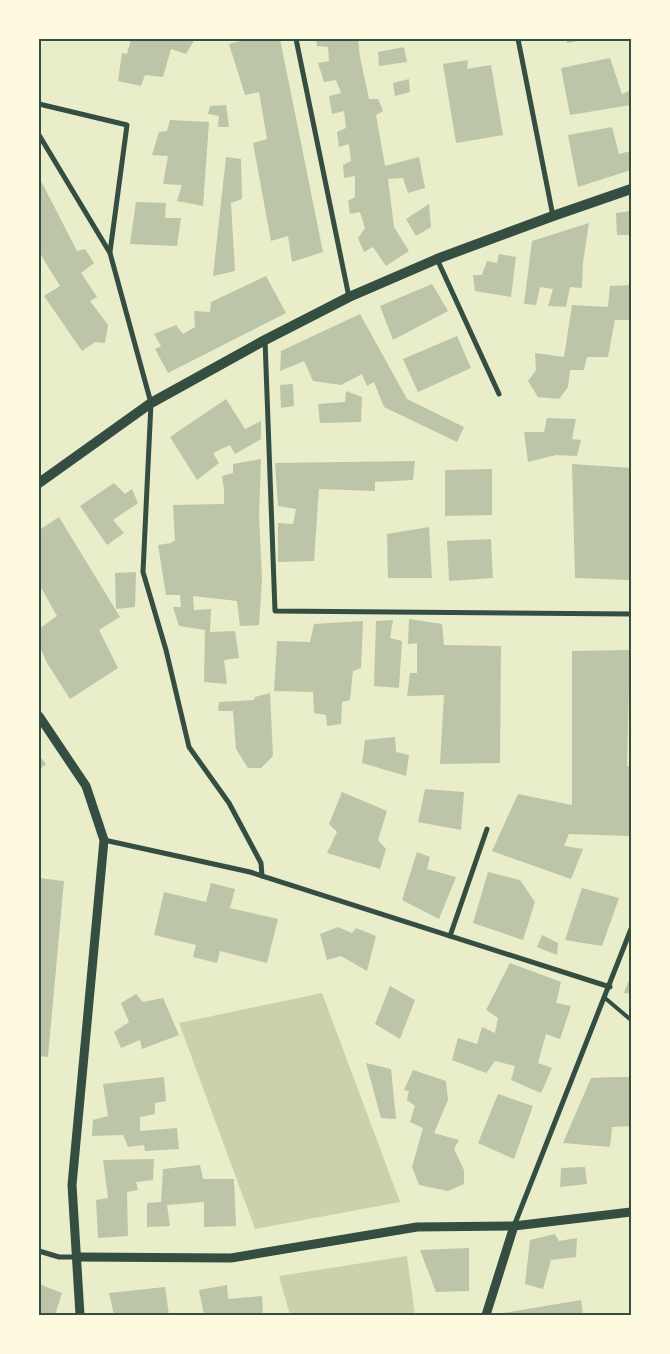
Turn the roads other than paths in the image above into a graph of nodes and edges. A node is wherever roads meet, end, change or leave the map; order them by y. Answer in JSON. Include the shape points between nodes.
{"nodes":[{"id":1,"x":296,"y":39,"type":"edge"},
{"id":2,"x":518,"y":39,"type":"edge"},
{"id":3,"x":39,"y":104,"type":"edge"},
{"id":4,"x":39,"y":135,"type":"edge"},
{"id":5,"x":631,"y":189,"type":"edge"},
{"id":6,"x":552,"y":216,"type":"junction"},
{"id":7,"x":110,"y":253,"type":"junction"},
{"id":8,"x":437,"y":259,"type":"junction"},
{"id":9,"x":349,"y":297,"type":"junction"},
{"id":10,"x":265,"y":340,"type":"junction"},
{"id":11,"x":499,"y":394,"type":"dead end"},
{"id":12,"x":151,"y":403,"type":"junction"},
{"id":13,"x":39,"y":483,"type":"edge"},
{"id":14,"x":631,"y":614,"type":"edge"},
{"id":15,"x":39,"y":716,"type":"edge"},
{"id":16,"x":487,"y":829,"type":"dead end"},
{"id":17,"x":104,"y":840,"type":"junction"},
{"id":18,"x":262,"y":876,"type":"junction"},
{"id":19,"x":631,"y":929,"type":"edge"},
{"id":20,"x":450,"y":936,"type":"junction"},
{"id":21,"x":610,"y":987,"type":"junction"},
{"id":22,"x":605,"y":998,"type":"junction"},
{"id":23,"x":631,"y":1020,"type":"edge"},
{"id":24,"x":631,"y":1212,"type":"edge"},
{"id":25,"x":514,"y":1226,"type":"junction"},
{"id":26,"x":39,"y":1251,"type":"edge"},
{"id":27,"x":78,"y":1257,"type":"junction"},
{"id":28,"x":80,"y":1315,"type":"edge"},
{"id":29,"x":486,"y":1315,"type":"edge"}],
"edges":[{"from":1,"to":9,"type":"street"},
{"from":2,"to":6,"type":"street"},
{"from":3,"to":7,"type":"street","via":[[127,125]]},
{"from":4,"to":7,"type":"street"},
{"from":5,"to":6,"type":"main road"},
{"from":6,"to":8,"type":"main road"},
{"from":7,"to":12,"type":"street"},
{"from":8,"to":9,"type":"main road"},
{"from":8,"to":11,"type":"street"},
{"from":9,"to":10,"type":"main road"},
{"from":10,"to":12,"type":"main road"},
{"from":10,"to":14,"type":"street","via":[[275,611]]},
{"from":12,"to":13,"type":"main road"},
{"from":12,"to":18,"type":"street","via":[[143,572],[189,747],[229,803],[261,863]]},
{"from":15,"to":17,"type":"street","via":[[86,786]]},
{"from":16,"to":20,"type":"street"},
{"from":17,"to":18,"type":"street"},
{"from":17,"to":27,"type":"street","via":[[72,1185]]},
{"from":18,"to":20,"type":"street"},
{"from":19,"to":21,"type":"street"},
{"from":20,"to":21,"type":"street"},
{"from":21,"to":22,"type":"street"},
{"from":22,"to":23,"type":"lane"},
{"from":22,"to":25,"type":"street"},
{"from":24,"to":25,"type":"street"},
{"from":25,"to":27,"type":"street","via":[[417,1226],[231,1258]]},
{"from":25,"to":29,"type":"street"},
{"from":26,"to":27,"type":"street"},
{"from":27,"to":28,"type":"street"}]}
